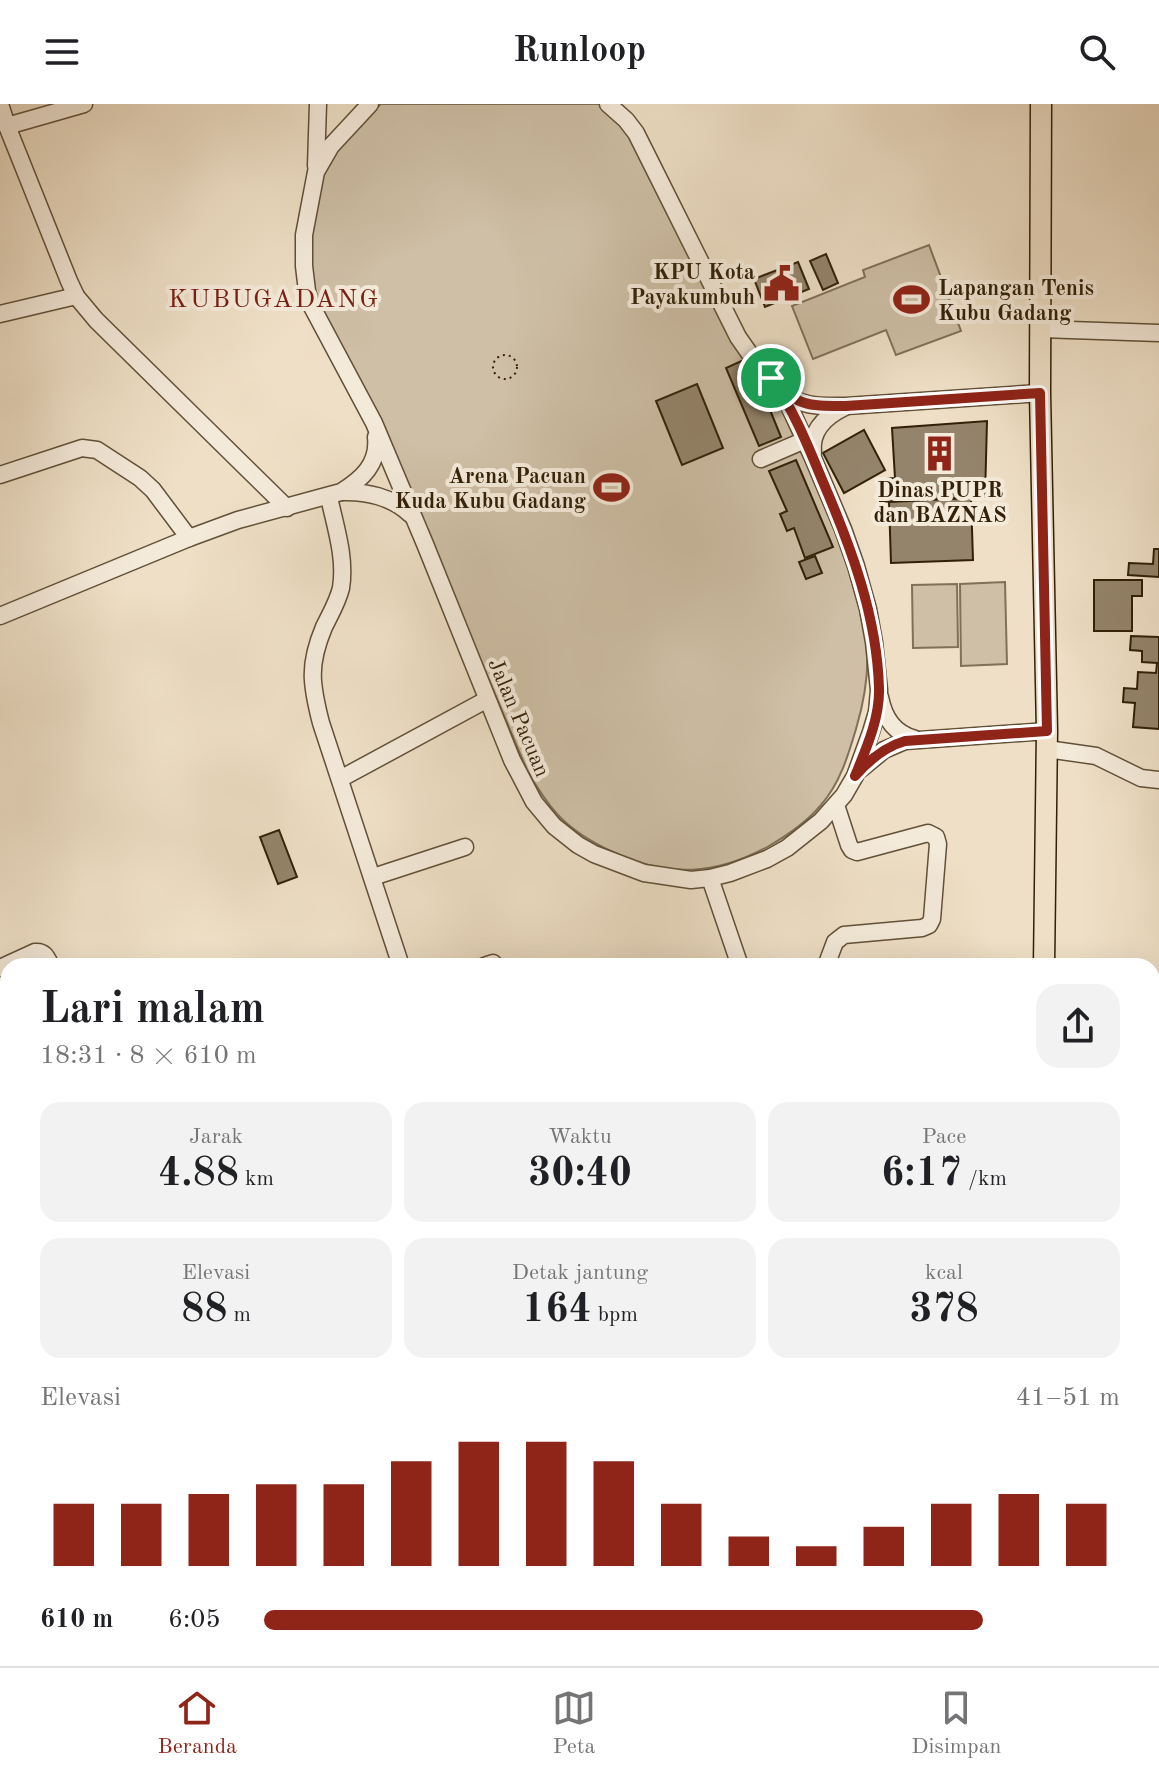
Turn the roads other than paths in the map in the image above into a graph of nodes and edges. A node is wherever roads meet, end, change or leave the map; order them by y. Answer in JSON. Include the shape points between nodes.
{"nodes":[{"id":1,"x":0,"y":104,"type":"edge"},
{"id":2,"x":84,"y":104,"type":"edge"},
{"id":3,"x":318,"y":104,"type":"edge"},
{"id":4,"x":370,"y":104,"type":"edge"},
{"id":5,"x":608,"y":104,"type":"edge"},
{"id":6,"x":1041,"y":104,"type":"edge"},
{"id":7,"x":7,"y":126,"type":"junction"},
{"id":8,"x":316,"y":172,"type":"junction"},
{"id":9,"x":76,"y":296,"type":"junction"},
{"id":10,"x":0,"y":314,"type":"edge"},
{"id":11,"x":1041,"y":329,"type":"junction"},
{"id":12,"x":1159,"y":333,"type":"edge"},
{"id":13,"x":771,"y":378,"type":"junction"},
{"id":14,"x":1040,"y":393,"type":"junction"},
{"id":15,"x":846,"y":406,"type":"junction"},
{"id":16,"x":374,"y":423,"type":"junction"},
{"id":17,"x":805,"y":440,"type":"junction"},
{"id":18,"x":813,"y":458,"type":"junction"},
{"id":19,"x":761,"y":459,"type":"dead end"},
{"id":20,"x":0,"y":475,"type":"edge"},
{"id":21,"x":335,"y":494,"type":"junction"},
{"id":22,"x":287,"y":508,"type":"junction"},
{"id":23,"x":413,"y":518,"type":"junction"},
{"id":24,"x":189,"y":538,"type":"junction"},
{"id":25,"x":0,"y":616,"type":"edge"},
{"id":26,"x":879,"y":690,"type":"junction"},
{"id":27,"x":486,"y":700,"type":"junction"},
{"id":28,"x":915,"y":739,"type":"junction"},
{"id":29,"x":1047,"y":740,"type":"junction"},
{"id":30,"x":855,"y":776,"type":"junction"},
{"id":31,"x":340,"y":779,"type":"junction"},
{"id":32,"x":1159,"y":780,"type":"edge"},
{"id":33,"x":836,"y":805,"type":"junction"},
{"id":34,"x":465,"y":847,"type":"dead end"},
{"id":35,"x":373,"y":877,"type":"junction"},
{"id":36,"x":710,"y":878,"type":"junction"},
{"id":37,"x":24,"y":958,"type":"edge"},
{"id":38,"x":47,"y":958,"type":"edge"},
{"id":39,"x":398,"y":958,"type":"edge"},
{"id":40,"x":737,"y":958,"type":"edge"},
{"id":41,"x":829,"y":958,"type":"edge"},
{"id":42,"x":1044,"y":958,"type":"edge"}],
"edges":[{"from":1,"to":7,"type":"street"},
{"from":2,"to":7,"type":"street"},
{"from":3,"to":8,"type":"street"},
{"from":4,"to":8,"type":"street","name":"Jalan Pacuan","via":[[331,146]]},
{"from":5,"to":13,"type":"street","name":"Jalan Pacuan","via":[[636,133],[738,337]]},
{"from":6,"to":11,"type":"main road"},
{"from":7,"to":9,"type":"street"},
{"from":8,"to":16,"type":"street","name":"Jalan Pacuan","via":[[304,235],[307,291]]},
{"from":9,"to":10,"type":"street"},
{"from":9,"to":22,"type":"street"},
{"from":11,"to":12,"type":"street"},
{"from":11,"to":14,"type":"main road"},
{"from":13,"to":15,"type":"street","via":[[788,396],[806,404]]},
{"from":13,"to":17,"type":"street","name":"Jalan Pacuan"},
{"from":14,"to":15,"type":"street"},
{"from":14,"to":29,"type":"main road"},
{"from":15,"to":18,"type":"street","via":[[819,427]]},
{"from":16,"to":21,"type":"street","via":[[374,460],[363,477]]},
{"from":16,"to":23,"type":"street","name":"Jalan Pacuan"},
{"from":17,"to":18,"type":"street","name":"Jalan Pacuan"},
{"from":17,"to":19,"type":"street"},
{"from":18,"to":26,"type":"street","name":"Jalan Pacuan","via":[[856,566]]},
{"from":20,"to":24,"type":"street","via":[[82,448],[97,450],[153,490]]},
{"from":21,"to":22,"type":"street"},
{"from":21,"to":23,"type":"street","via":[[365,493]]},
{"from":21,"to":31,"type":"street","via":[[341,590],[312,665],[313,692]]},
{"from":22,"to":24,"type":"street"},
{"from":23,"to":27,"type":"street","name":"Jalan Pacuan"},
{"from":24,"to":25,"type":"street"},
{"from":26,"to":28,"type":"street","via":[[889,722]]},
{"from":26,"to":30,"type":"street","name":"Jalan Pacuan"},
{"from":27,"to":31,"type":"street"},
{"from":27,"to":36,"type":"street","name":"Jalan Pacuan","via":[[526,789],[566,836],[594,854],[644,873]]},
{"from":28,"to":29,"type":"street"},
{"from":28,"to":30,"type":"street","via":[[884,750]]},
{"from":29,"to":32,"type":"street","via":[[1141,778]]},
{"from":29,"to":42,"type":"main road"},
{"from":30,"to":33,"type":"street","name":"Jalan Pacuan"},
{"from":31,"to":35,"type":"street"},
{"from":33,"to":36,"type":"street","name":"Jalan Pacuan","via":[[787,848]]},
{"from":33,"to":41,"type":"street","via":[[849,845],[857,852],[928,833],[938,844],[929,925],[844,935]]},
{"from":34,"to":35,"type":"street"},
{"from":35,"to":39,"type":"street"},
{"from":36,"to":40,"type":"street"},
{"from":37,"to":38,"type":"street","via":[[40,951]]}]}
